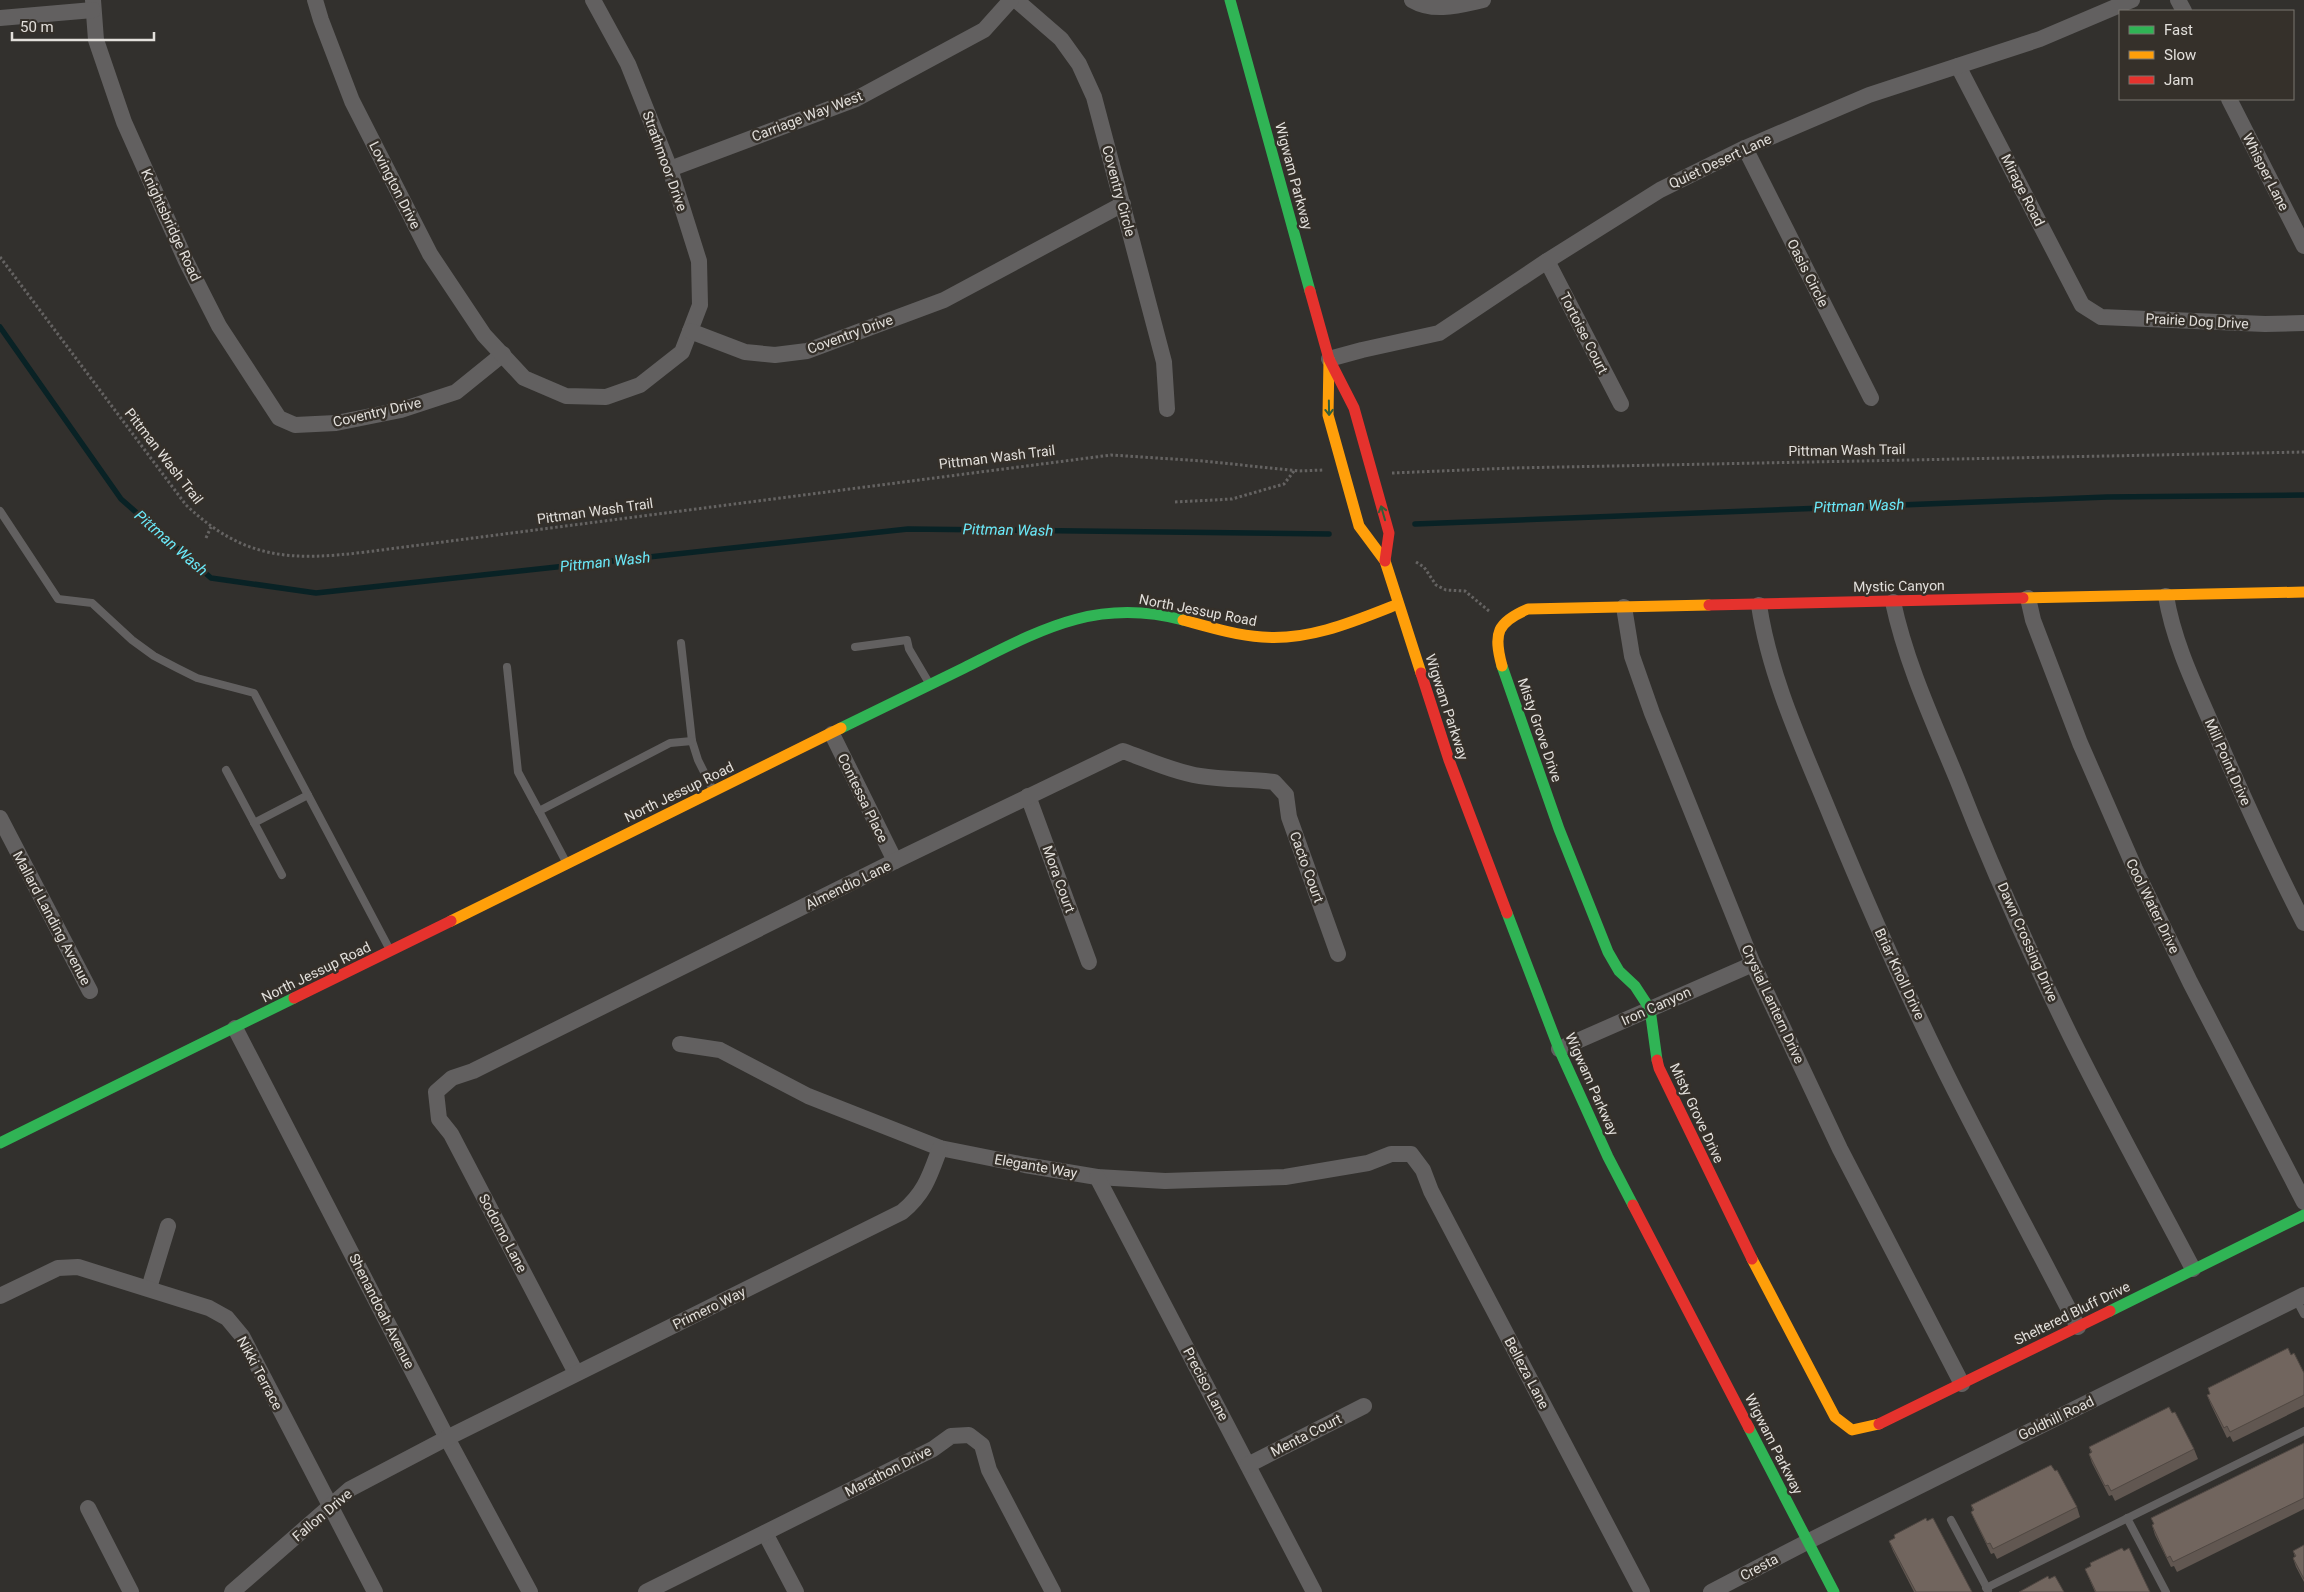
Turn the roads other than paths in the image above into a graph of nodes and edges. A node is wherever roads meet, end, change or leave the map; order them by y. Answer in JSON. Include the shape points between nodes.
{"nodes":[{"id":1,"x":315,"y":0,"type":"edge"},
{"id":2,"x":593,"y":0,"type":"edge"},
{"id":3,"x":1011,"y":0,"type":"edge"},
{"id":4,"x":1016,"y":0,"type":"edge"},
{"id":5,"x":1230,"y":0,"type":"edge"},
{"id":6,"x":1483,"y":0,"type":"edge"},
{"id":7,"x":2132,"y":0,"type":"edge"},
{"id":8,"x":1414,"y":1,"type":"edge"},
{"id":9,"x":93,"y":5,"type":"edge"},
{"id":10,"x":0,"y":18,"type":"edge"},
{"id":11,"x":1958,"y":66,"type":"junction"},
{"id":12,"x":2230,"y":100,"type":"edge"},
{"id":13,"x":1745,"y":148,"type":"junction"},
{"id":14,"x":670,"y":168,"type":"junction"},
{"id":15,"x":1123,"y":204,"type":"junction"},
{"id":16,"x":2304,"y":246,"type":"edge"},
{"id":17,"x":1547,"y":261,"type":"junction"},
{"id":18,"x":2092,"y":311,"type":"joint"},
{"id":19,"x":2304,"y":323,"type":"edge"},
{"id":20,"x":690,"y":331,"type":"junction"},
{"id":21,"x":504,"y":354,"type":"junction"},
{"id":22,"x":1329,"y":359,"type":"junction"},
{"id":23,"x":1872,"y":398,"type":"dead end"},
{"id":24,"x":1621,"y":404,"type":"dead end"},
{"id":25,"x":1168,"y":409,"type":"dead end"},
{"id":26,"x":287,"y":421,"type":"joint"},
{"id":27,"x":0,"y":511,"type":"edge"},
{"id":28,"x":1384,"y":561,"type":"junction"},
{"id":29,"x":2303,"y":595,"type":"edge"},
{"id":30,"x":2166,"y":596,"type":"junction"},
{"id":31,"x":2028,"y":598,"type":"junction"},
{"id":32,"x":1893,"y":602,"type":"junction"},
{"id":33,"x":1398,"y":604,"type":"junction"},
{"id":34,"x":1759,"y":605,"type":"junction"},
{"id":35,"x":1624,"y":607,"type":"junction"},
{"id":36,"x":1501,"y":623,"type":"joint"},
{"id":37,"x":681,"y":643,"type":"dead end"},
{"id":38,"x":855,"y":646,"type":"dead end"},
{"id":39,"x":507,"y":667,"type":"dead end"},
{"id":40,"x":930,"y":685,"type":"junction"},
{"id":41,"x":832,"y":734,"type":"junction"},
{"id":42,"x":692,"y":740,"type":"junction"},
{"id":43,"x":226,"y":770,"type":"dead end"},
{"id":44,"x":1274,"y":782,"type":"joint"},
{"id":45,"x":714,"y":792,"type":"junction"},
{"id":46,"x":308,"y":795,"type":"junction"},
{"id":47,"x":1028,"y":796,"type":"junction"},
{"id":48,"x":539,"y":811,"type":"junction"},
{"id":49,"x":0,"y":818,"type":"edge"},
{"id":50,"x":254,"y":823,"type":"junction"},
{"id":51,"x":895,"y":861,"type":"junction"},
{"id":52,"x":568,"y":864,"type":"junction"},
{"id":53,"x":282,"y":875,"type":"dead end"},
{"id":54,"x":2304,"y":923,"type":"edge"},
{"id":55,"x":391,"y":952,"type":"junction"},
{"id":56,"x":1338,"y":954,"type":"dead end"},
{"id":57,"x":1089,"y":962,"type":"dead end"},
{"id":58,"x":1753,"y":964,"type":"junction"},
{"id":59,"x":90,"y":991,"type":"dead end"},
{"id":60,"x":1650,"y":1009,"type":"junction"},
{"id":61,"x":235,"y":1028,"type":"junction"},
{"id":62,"x":680,"y":1044,"type":"dead end"},
{"id":63,"x":1559,"y":1049,"type":"junction"},
{"id":64,"x":436,"y":1092,"type":"joint"},
{"id":65,"x":0,"y":1143,"type":"edge"},
{"id":66,"x":940,"y":1148,"type":"junction"},
{"id":67,"x":1411,"y":1154,"type":"joint"},
{"id":68,"x":1098,"y":1177,"type":"junction"},
{"id":69,"x":2304,"y":1202,"type":"edge"},
{"id":70,"x":2304,"y":1215,"type":"edge"},
{"id":71,"x":168,"y":1226,"type":"dead end"},
{"id":72,"x":2193,"y":1269,"type":"junction"},
{"id":73,"x":149,"y":1288,"type":"junction"},
{"id":74,"x":0,"y":1296,"type":"edge"},
{"id":75,"x":2300,"y":1297,"type":"edge"},
{"id":76,"x":2304,"y":1314,"type":"edge"},
{"id":77,"x":2078,"y":1326,"type":"junction"},
{"id":78,"x":576,"y":1373,"type":"junction"},
{"id":79,"x":1962,"y":1384,"type":"junction"},
{"id":80,"x":1364,"y":1406,"type":"dead end"},
{"id":81,"x":1852,"y":1430,"type":"joint"},
{"id":82,"x":2304,"y":1431,"type":"edge"},
{"id":83,"x":447,"y":1438,"type":"junction"},
{"id":84,"x":1248,"y":1465,"type":"junction"},
{"id":85,"x":330,"y":1507,"type":"junction"},
{"id":86,"x":88,"y":1508,"type":"dead end"},
{"id":87,"x":2127,"y":1518,"type":"junction"},
{"id":88,"x":1951,"y":1520,"type":"dead end"},
{"id":89,"x":765,"y":1533,"type":"junction"},
{"id":90,"x":1807,"y":1542,"type":"junction"},
{"id":91,"x":1987,"y":1590,"type":"edge"},
{"id":92,"x":132,"y":1592,"type":"edge"},
{"id":93,"x":232,"y":1592,"type":"edge"},
{"id":94,"x":375,"y":1592,"type":"edge"},
{"id":95,"x":530,"y":1592,"type":"edge"},
{"id":96,"x":646,"y":1592,"type":"edge"},
{"id":97,"x":796,"y":1592,"type":"edge"},
{"id":98,"x":1053,"y":1592,"type":"edge"},
{"id":99,"x":1314,"y":1592,"type":"edge"},
{"id":100,"x":1642,"y":1592,"type":"edge"},
{"id":101,"x":1711,"y":1592,"type":"edge"},
{"id":102,"x":1834,"y":1592,"type":"edge"},
{"id":103,"x":2166,"y":1592,"type":"edge"}],
"edges":[{"from":1,"to":21,"type":"street","name":"Lovington Drive","via":[[352,101],[430,254],[484,335]]},
{"from":2,"to":14,"type":"street","name":"Strathmoor Drive","via":[[628,64]]},
{"from":3,"to":14,"type":"street","name":"Carriage Way West","via":[[984,30],[856,99]]},
{"from":4,"to":15,"type":"street","name":"Coventry Circle","via":[[1061,39],[1080,64],[1094,97]]},
{"from":5,"to":22,"type":"street","name":"Wigwam Parkway"},
{"from":6,"to":8,"type":"street","via":[[1452,7],[1425,7]]},
{"from":7,"to":11,"type":"street","name":"Quiet Desert Lane","via":[[2040,39]]},
{"from":9,"to":10,"type":"street"},
{"from":9,"to":26,"type":"street","name":"Knightsbridge Road","via":[[96,40],[124,122],[186,261],[219,326],[279,418]]},
{"from":11,"to":13,"type":"street","name":"Quiet Desert Lane","via":[[1869,95]]},
{"from":11,"to":18,"type":"street","name":"Mirage Road","via":[[2082,305]]},
{"from":12,"to":16,"type":"street","name":"Whisper Lane"},
{"from":13,"to":17,"type":"street","name":"Quiet Desert Lane","via":[[1660,190]]},
{"from":13,"to":23,"type":"street","name":"Oasis Circle"},
{"from":14,"to":20,"type":"street","name":"Strathmoor Drive","via":[[699,261],[700,305]]},
{"from":15,"to":20,"type":"street","name":"Coventry Drive","via":[[944,300],[807,351],[775,355],[745,352]]},
{"from":15,"to":25,"type":"street","name":"Coventry Circle","via":[[1164,362]]},
{"from":17,"to":22,"type":"street","name":"Quiet Desert Lane","via":[[1439,333]]},
{"from":17,"to":24,"type":"street","name":"Tortoise Court"},
{"from":18,"to":19,"type":"street","name":"Prairie Dog Drive","via":[[2101,316]]},
{"from":20,"to":21,"type":"street","via":[[682,352],[640,385],[606,397],[566,396],[524,378]]},
{"from":21,"to":26,"type":"street","name":"Coventry Drive","via":[[456,392],[401,410],[336,423],[295,425]]},
{"from":28,"to":22,"type":"street","name":"Wigwam Parkway","one_way":true,"via":[[1389,533],[1354,408]]},
{"from":22,"to":28,"type":"street","name":"Wigwam Parkway","one_way":true,"via":[[1328,415],[1342,470],[1359,526]]},
{"from":27,"to":46,"type":"lane","via":[[58,599],[92,603],[154,656],[219,684],[254,693]]},
{"from":28,"to":33,"type":"street","name":"Wigwam Parkway"},
{"from":29,"to":30,"type":"street","name":"Mystic Canyon"},
{"from":30,"to":31,"type":"street","name":"Mystic Canyon"},
{"from":30,"to":54,"type":"street","name":"Mill Point Drive","via":[[2186,665]]},
{"from":31,"to":32,"type":"street","name":"Mystic Canyon"},
{"from":31,"to":69,"type":"street","name":"Cool Water Drive","via":[[2033,620],[2080,743],[2135,869]]},
{"from":32,"to":34,"type":"street","name":"Mystic Canyon"},
{"from":32,"to":72,"type":"street","name":"Dawn Crossing Drive","via":[[1919,685],[2016,919],[2070,1036]]},
{"from":33,"to":40,"type":"street","name":"North Jessup Road","via":[[1336,628],[1300,636],[1264,637],[1227,633],[1148,612],[1115,611],[1044,628]]},
{"from":33,"to":63,"type":"street","name":"Wigwam Parkway","via":[[1448,760]]},
{"from":34,"to":35,"type":"street","name":"Mystic Canyon"},
{"from":34,"to":77,"type":"street","name":"Briar Knoll Drive","via":[[1763,634],[1780,687],[1850,862],[1903,982],[1954,1090]]},
{"from":35,"to":36,"type":"street","name":"Mystic Canyon","via":[[1528,609]]},
{"from":35,"to":58,"type":"street","name":"Crystal Lantern Drive","via":[[1632,656],[1652,713]]},
{"from":36,"to":60,"type":"street","name":"Misty Grove Drive","via":[[1496,642],[1501,664],[1559,829],[1608,952]]},
{"from":37,"to":42,"type":"lane"},
{"from":38,"to":40,"type":"lane","via":[[906,640]]},
{"from":39,"to":48,"type":"lane","via":[[518,772]]},
{"from":40,"to":41,"type":"street","name":"North Jessup Road"},
{"from":41,"to":45,"type":"street","name":"North Jessup Road"},
{"from":41,"to":51,"type":"street","name":"Contessa Place"},
{"from":42,"to":45,"type":"lane"},
{"from":42,"to":48,"type":"lane","via":[[670,743]]},
{"from":43,"to":50,"type":"lane"},
{"from":44,"to":47,"type":"street","name":"Almendio Lane","via":[[1199,776],[1123,751]]},
{"from":44,"to":56,"type":"street","name":"Cacto Court","via":[[1286,796],[1288,817]]},
{"from":45,"to":52,"type":"street","name":"North Jessup Road"},
{"from":46,"to":50,"type":"lane"},
{"from":46,"to":55,"type":"lane"},
{"from":47,"to":51,"type":"street","name":"Almendio Lane"},
{"from":47,"to":57,"type":"street","name":"Mora Court"},
{"from":48,"to":52,"type":"lane"},
{"from":49,"to":59,"type":"street","name":"Mallard Landing Avenue"},
{"from":50,"to":53,"type":"lane"},
{"from":51,"to":64,"type":"street","name":"Almendio Lane","via":[[473,1071],[452,1078]]},
{"from":52,"to":55,"type":"street","name":"North Jessup Road"},
{"from":55,"to":61,"type":"street","name":"North Jessup Road"},
{"from":58,"to":60,"type":"street","name":"Iron Canyon"},
{"from":58,"to":79,"type":"street","name":"Crystal Lantern Drive","via":[[1840,1149]]},
{"from":60,"to":63,"type":"street","name":"Iron Canyon"},
{"from":60,"to":81,"type":"street","name":"Misty Grove Drive","via":[[1659,1068],[1728,1213],[1835,1417]]},
{"from":61,"to":65,"type":"street","name":"North Jessup Road"},
{"from":61,"to":83,"type":"street","name":"Shenandoah Avenue"},
{"from":62,"to":66,"type":"street","name":"Elegante Way","via":[[720,1050],[808,1096]]},
{"from":63,"to":90,"type":"street","name":"Wigwam Parkway","via":[[1608,1157]]},
{"from":64,"to":78,"type":"street","name":"Sodorno Lane","via":[[439,1119],[451,1134]]},
{"from":66,"to":68,"type":"street","name":"Elegante Way"},
{"from":66,"to":78,"type":"street","name":"Primero Way","via":[[917,1200],[902,1212]]},
{"from":67,"to":68,"type":"street","name":"Elegante Way","via":[[1391,1154],[1368,1163],[1285,1177],[1165,1181]]},
{"from":67,"to":100,"type":"street","name":"Belleza Lane","via":[[1423,1170],[1431,1191]]},
{"from":68,"to":84,"type":"street","name":"Preciso Lane"},
{"from":70,"to":72,"type":"street","name":"Sheltered Bluff Drive"},
{"from":71,"to":73,"type":"street"},
{"from":72,"to":77,"type":"street","name":"Sheltered Bluff Drive"},
{"from":73,"to":74,"type":"street","name":"Nikki Terrace","via":[[78,1267],[58,1268]]},
{"from":73,"to":85,"type":"street","name":"Nikki Terrace","via":[[209,1308],[226,1318],[242,1336]]},
{"from":75,"to":76,"type":"lane"},
{"from":75,"to":90,"type":"street","name":"Goldhill Road"},
{"from":77,"to":79,"type":"street","name":"Sheltered Bluff Drive"},
{"from":78,"to":83,"type":"street","name":"Primero Way"},
{"from":79,"to":81,"type":"street","name":"Sheltered Bluff Drive","via":[[1876,1426]]},
{"from":80,"to":84,"type":"street","name":"Menta Court"},
{"from":82,"to":87,"type":"lane"},
{"from":83,"to":85,"type":"street","name":"Fallon Drive","via":[[350,1489]]},
{"from":83,"to":95,"type":"street","name":"Shenandoah Avenue"},
{"from":84,"to":99,"type":"street","name":"Preciso Lane"},
{"from":85,"to":93,"type":"street","name":"Fallon Drive"},
{"from":85,"to":94,"type":"street","name":"Nikki Terrace"},
{"from":86,"to":92,"type":"street"},
{"from":87,"to":91,"type":"lane"},
{"from":87,"to":103,"type":"lane"},
{"from":88,"to":91,"type":"lane"},
{"from":89,"to":96,"type":"street","name":"Marathon Drive"},
{"from":89,"to":97,"type":"street"},
{"from":89,"to":98,"type":"street","name":"Marathon Drive","via":[[933,1450],[951,1436],[968,1436],[982,1445],[989,1470]]},
{"from":90,"to":101,"type":"street","name":"Cresta"},
{"from":90,"to":102,"type":"street","name":"Wigwam Parkway"}]}
